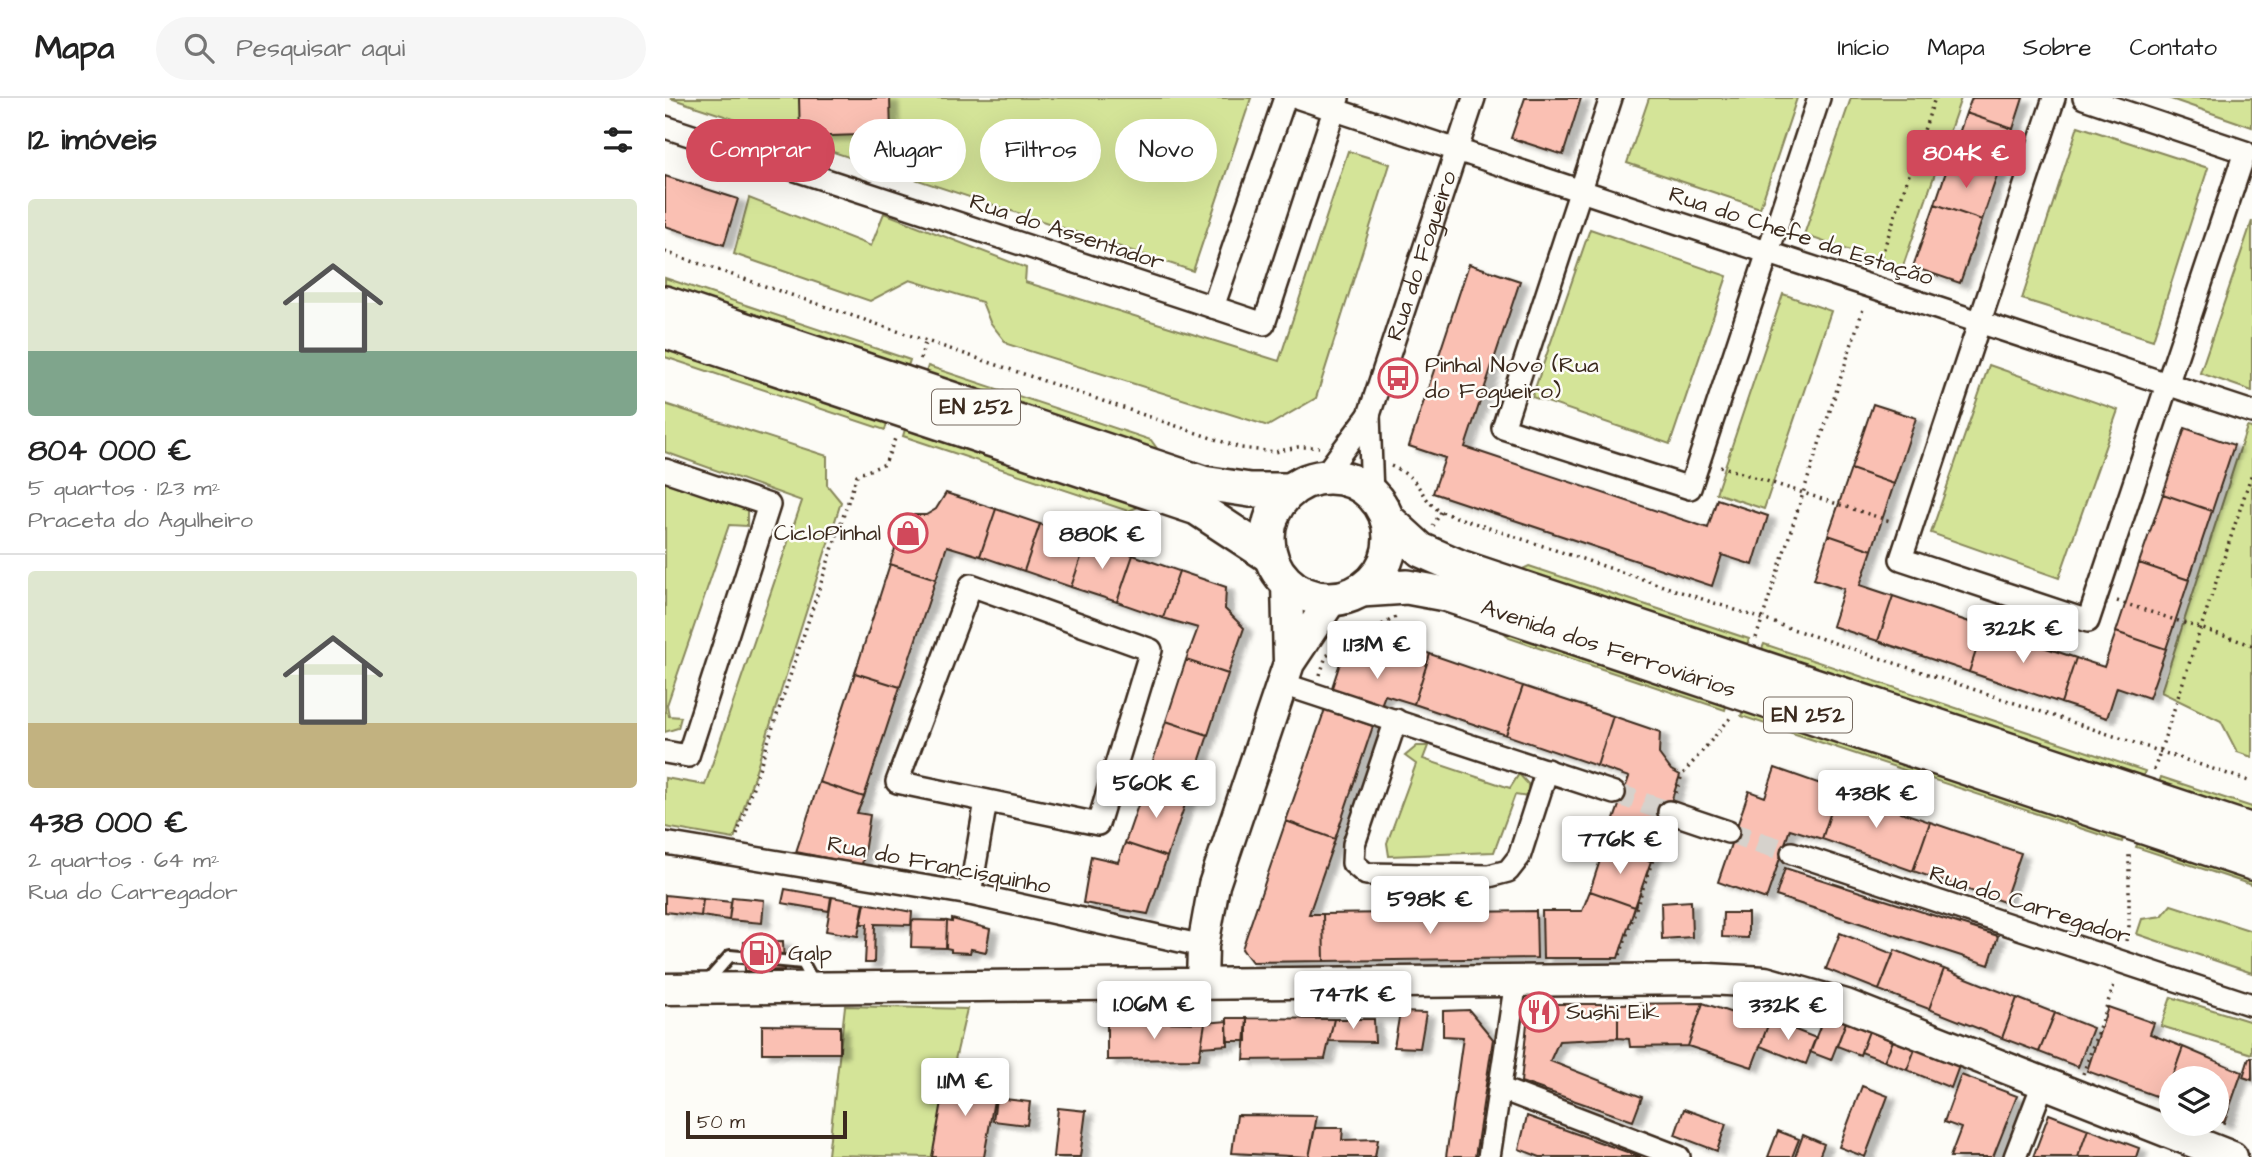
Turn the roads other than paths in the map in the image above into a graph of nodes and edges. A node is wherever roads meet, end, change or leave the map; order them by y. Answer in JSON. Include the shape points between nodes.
{"nodes":[{"id":1,"x":1285,"y":98,"type":"edge"},
{"id":2,"x":1299,"y":98,"type":"edge"},
{"id":3,"x":1473,"y":98,"type":"edge"},
{"id":4,"x":1611,"y":98,"type":"edge"},
{"id":5,"x":1819,"y":98,"type":"edge"},
{"id":6,"x":2054,"y":98,"type":"edge"},
{"id":7,"x":2084,"y":98,"type":"edge"},
{"id":8,"x":1336,"y":104,"type":"edge"},
{"id":9,"x":665,"y":127,"type":"edge"},
{"id":10,"x":1456,"y":149,"type":"junction"},
{"id":11,"x":1580,"y":190,"type":"junction"},
{"id":12,"x":1769,"y":253,"type":"junction"},
{"id":13,"x":665,"y":303,"type":"edge"},
{"id":14,"x":1213,"y":307,"type":"junction"},
{"id":15,"x":1980,"y":322,"type":"junction"},
{"id":16,"x":665,"y":331,"type":"edge"},
{"id":17,"x":2169,"y":384,"type":"junction"},
{"id":18,"x":908,"y":398,"type":"junction"},
{"id":19,"x":2252,"y":412,"type":"edge"},
{"id":20,"x":1369,"y":415,"type":"junction"},
{"id":21,"x":1333,"y":465,"type":"junction"},
{"id":22,"x":665,"y":470,"type":"edge"},
{"id":23,"x":1291,"y":490,"type":"junction"},
{"id":24,"x":1380,"y":507,"type":"junction"},
{"id":25,"x":1279,"y":570,"type":"junction"},
{"id":26,"x":1346,"y":595,"type":"junction"},
{"id":27,"x":1286,"y":674,"type":"junction"},
{"id":28,"x":1744,"y":678,"type":"junction"},
{"id":29,"x":1396,"y":720,"type":"junction"},
{"id":30,"x":665,"y":752,"type":"edge"},
{"id":31,"x":1547,"y":770,"type":"junction"},
{"id":32,"x":1614,"y":793,"type":"tunnel mouth"},
{"id":33,"x":986,"y":800,"type":"junction"},
{"id":34,"x":2141,"y":810,"type":"junction"},
{"id":35,"x":1669,"y":812,"type":"tunnel mouth"},
{"id":36,"x":2252,"y":831,"type":"edge"},
{"id":37,"x":1728,"y":832,"type":"tunnel mouth"},
{"id":38,"x":665,"y":843,"type":"edge"},
{"id":39,"x":1792,"y":853,"type":"tunnel mouth"},
{"id":40,"x":2252,"y":863,"type":"edge"},
{"id":41,"x":970,"y":894,"type":"junction"},
{"id":42,"x":1203,"y":946,"type":"junction"},
{"id":43,"x":1516,"y":981,"type":"junction"},
{"id":44,"x":1202,"y":984,"type":"junction"},
{"id":45,"x":665,"y":989,"type":"edge"},
{"id":46,"x":2252,"y":1005,"type":"edge"},
{"id":47,"x":2043,"y":1084,"type":"junction"},
{"id":48,"x":1499,"y":1088,"type":"junction"},
{"id":49,"x":1489,"y":1157,"type":"edge"},
{"id":50,"x":1679,"y":1157,"type":"edge"},
{"id":51,"x":2015,"y":1157,"type":"edge"},
{"id":52,"x":2232,"y":1157,"type":"edge"}],
"edges":[{"from":1,"to":14,"type":"street"},
{"from":2,"to":8,"type":"street"},
{"from":3,"to":10,"type":"street","name":"Rua do Fogueiro"},
{"from":4,"to":11,"type":"street"},
{"from":5,"to":12,"type":"street"},
{"from":6,"to":15,"type":"street"},
{"from":7,"to":17,"type":"street","via":[[2245,152]]},
{"from":8,"to":10,"type":"street","name":"Rua do Chefe da Estação"},
{"from":8,"to":14,"type":"street","name":"Rua do Assentador","via":[[1265,324]]},
{"from":9,"to":14,"type":"street","name":"Rua do Assentador"},
{"from":10,"to":11,"type":"street","name":"Rua do Chefe da Estação"},
{"from":10,"to":20,"type":"street","name":"Rua do Fogueiro"},
{"from":11,"to":12,"type":"street","name":"Rua do Chefe da Estação"},
{"from":11,"to":12,"type":"street","via":[[1503,428],[1690,488]]},
{"from":12,"to":15,"type":"street","name":"Rua do Chefe da Estação"},
{"from":13,"to":18,"type":"main road","name":"Avenida dos Ferroviários","number":"EN 252"},
{"from":15,"to":17,"type":"street","name":"Rua do Chefe da Estação"},
{"from":15,"to":17,"type":"street","via":[[1901,559],[2088,621]]},
{"from":16,"to":18,"type":"main road","name":"Avenida dos Ferroviários","number":"EN 252"},
{"from":17,"to":19,"type":"street","name":"Rua do Chefe da Estação"},
{"from":18,"to":23,"type":"main road","name":"Avenida dos Ferroviários","number":"EN 252","via":[[1203,484]]},
{"from":18,"to":25,"type":"main road","name":"Avenida dos Ferroviários","number":"EN 252","via":[[1197,508]]},
{"from":20,"to":21,"type":"street"},
{"from":20,"to":24,"type":"street","via":[[1369,462]]},
{"from":21,"to":23,"type":"main road","name":"Avenida dos Ferroviários","number":"EN 252"},
{"from":21,"to":24,"type":"main road","name":"Avenida dos Ferroviários","number":"EN 252"},
{"from":22,"to":30,"type":"street","via":[[769,505],[688,755]]},
{"from":23,"to":25,"type":"main road","via":[[1279,503],[1268,538]]},
{"from":24,"to":26,"type":"main road","via":[[1390,539],[1387,559],[1377,577]]},
{"from":24,"to":28,"type":"main road","name":"Avenida dos Ferroviários","number":"EN 252","via":[[1420,550],[1439,559]]},
{"from":25,"to":26,"type":"main road","name":"Avenida dos Ferroviários","number":"EN 252","via":[[1300,592]]},
{"from":25,"to":27,"type":"street"},
{"from":26,"to":27,"type":"street"},
{"from":26,"to":28,"type":"main road","name":"Avenida dos Ferroviários","number":"EN 252","via":[[1427,589]]},
{"from":27,"to":29,"type":"street"},
{"from":27,"to":42,"type":"street","via":[[1213,885]]},
{"from":28,"to":34,"type":"main road","name":"Avenida dos Ferroviários","number":"EN 252"},
{"from":29,"to":31,"type":"street"},
{"from":29,"to":31,"type":"street","via":[[1354,844],[1353,863],[1366,874],[1489,876],[1508,871],[1518,857]]},
{"from":31,"to":32,"type":"street"},
{"from":33,"to":33,"type":"street","via":[[897,782],[971,585],[1151,650],[1098,824]]},
{"from":33,"to":41,"type":"street"},
{"from":34,"to":36,"type":"main road","name":"Avenida dos Ferroviários","number":"EN 252"},
{"from":34,"to":40,"type":"main road","name":"Avenida dos Ferroviários","number":"EN 252"},
{"from":35,"to":37,"type":"street"},
{"from":38,"to":41,"type":"street","name":"Rua do Francisquinho"},
{"from":39,"to":46,"type":"street","name":"Rua do Carregador"},
{"from":41,"to":42,"type":"street","name":"Rua do Francisquinho"},
{"from":42,"to":44,"type":"street"},
{"from":43,"to":44,"type":"street"},
{"from":43,"to":47,"type":"street","via":[[1765,982],[1846,1004]]},
{"from":43,"to":48,"type":"street"},
{"from":44,"to":45,"type":"street"},
{"from":47,"to":51,"type":"street"},
{"from":47,"to":52,"type":"street"},
{"from":48,"to":49,"type":"street"},
{"from":48,"to":50,"type":"street"}]}
